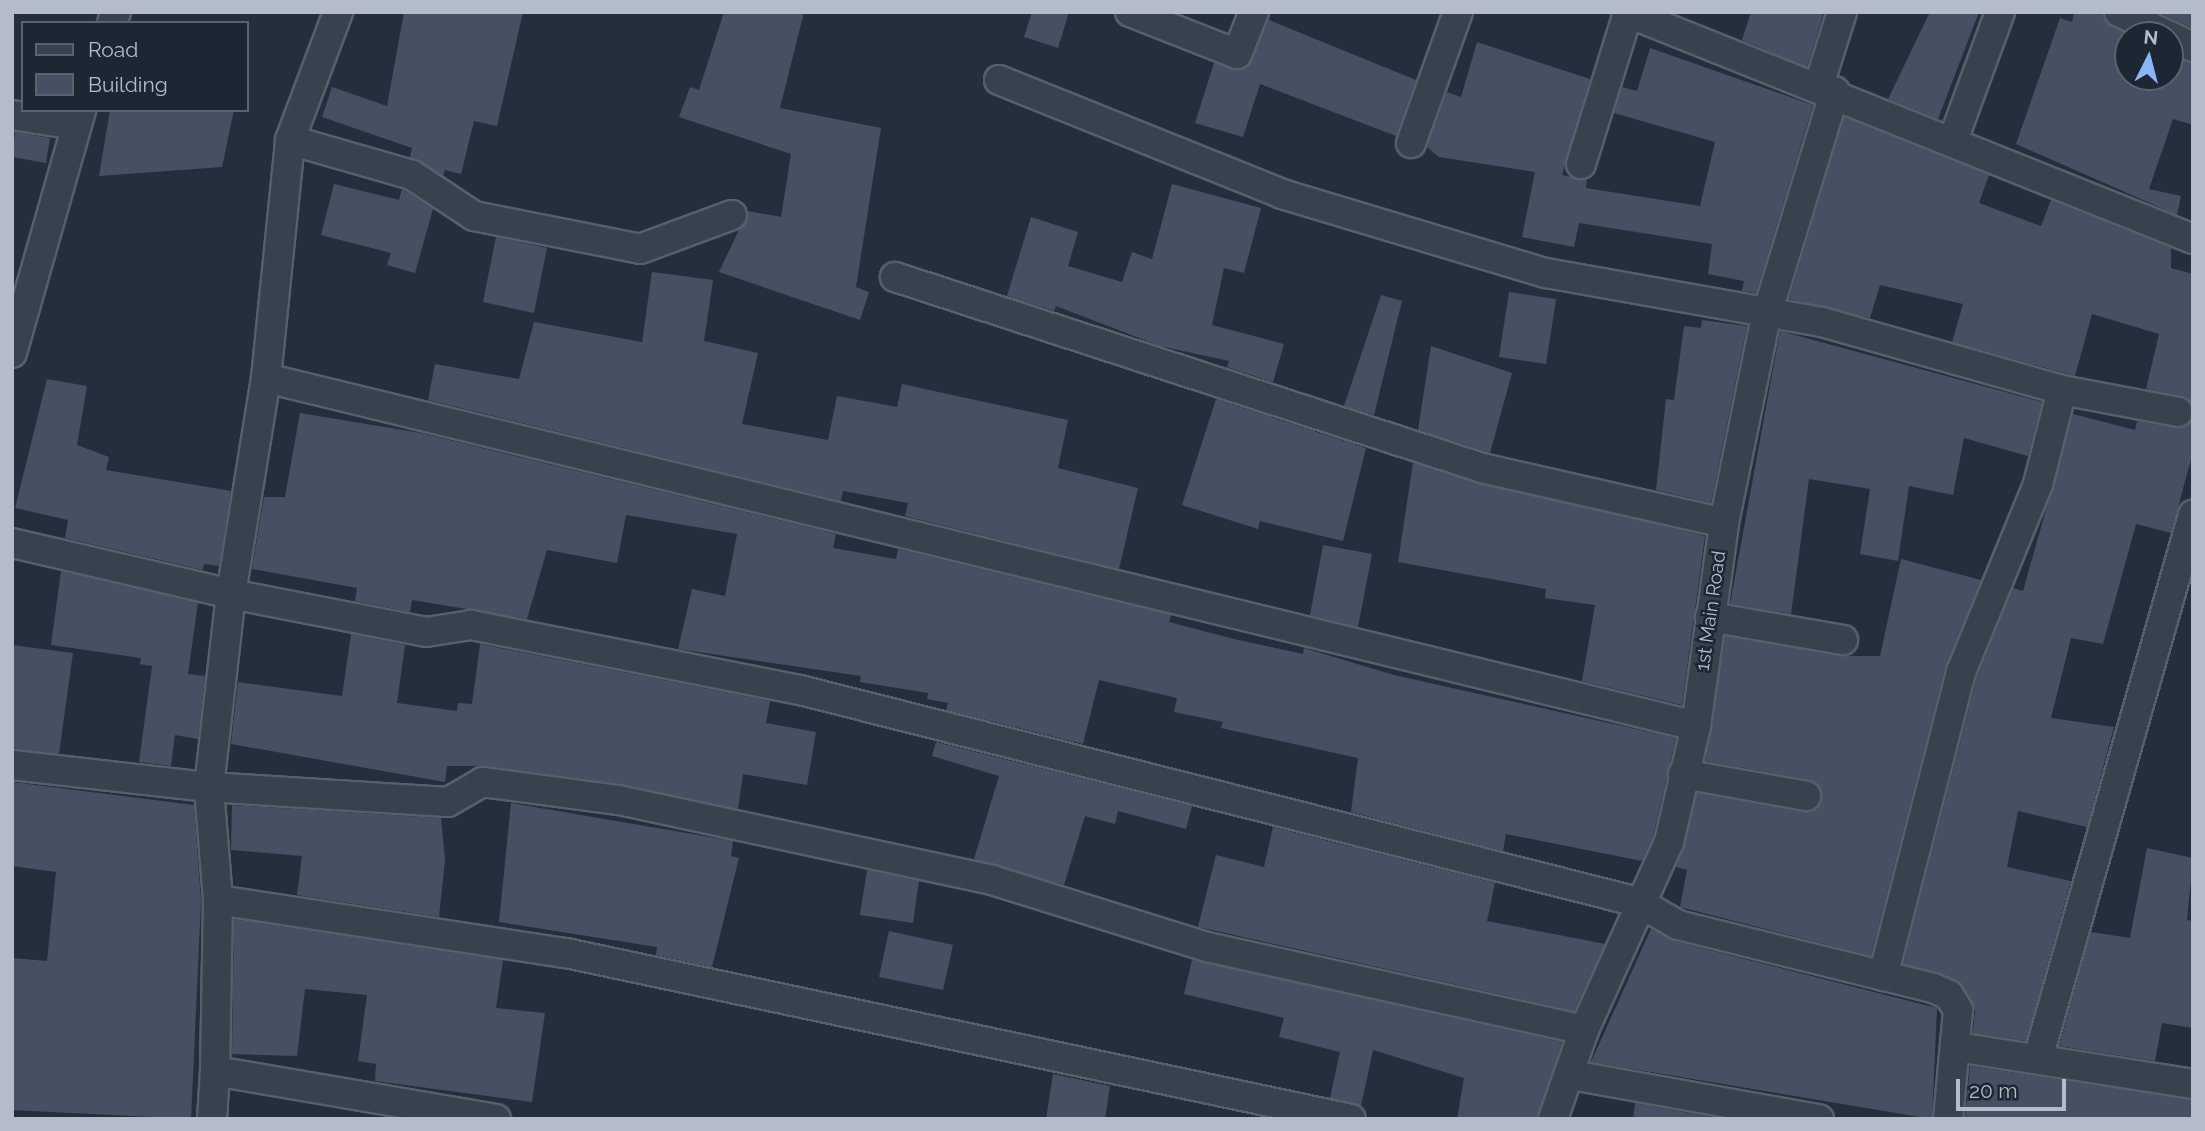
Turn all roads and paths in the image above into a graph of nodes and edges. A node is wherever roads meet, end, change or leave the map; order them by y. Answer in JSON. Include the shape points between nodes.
{"nodes":[{"id":1,"x":338,"y":12,"type":"edge"},
{"id":2,"x":1129,"y":12,"type":"edge"},
{"id":3,"x":1254,"y":12,"type":"edge"},
{"id":4,"x":1458,"y":12,"type":"edge"},
{"id":5,"x":1842,"y":12,"type":"edge"},
{"id":6,"x":2000,"y":12,"type":"edge"},
{"id":7,"x":2119,"y":12,"type":"edge"},
{"id":8,"x":1627,"y":13,"type":"edge"},
{"id":9,"x":2142,"y":21,"type":"edge"},
{"id":10,"x":999,"y":80,"type":"dead end"},
{"id":11,"x":1827,"y":88,"type":"junction"},
{"id":12,"x":12,"y":114,"type":"edge"},
{"id":13,"x":78,"y":118,"type":"edge"},
{"id":14,"x":290,"y":140,"type":"junction"},
{"id":15,"x":1952,"y":140,"type":"junction"},
{"id":16,"x":1411,"y":143,"type":"dead end"},
{"id":17,"x":1581,"y":164,"type":"dead end"},
{"id":18,"x":732,"y":215,"type":"dead end"},
{"id":19,"x":2193,"y":239,"type":"edge"},
{"id":20,"x":895,"y":277,"type":"dead end"},
{"id":21,"x":1766,"y":317,"type":"junction"},
{"id":22,"x":12,"y":353,"type":"edge"},
{"id":23,"x":266,"y":377,"type":"junction"},
{"id":24,"x":2062,"y":390,"type":"junction"},
{"id":25,"x":2178,"y":412,"type":"dead end"},
{"id":26,"x":2193,"y":516,"type":"edge"},
{"id":27,"x":1724,"y":523,"type":"junction"},
{"id":28,"x":12,"y":543,"type":"edge"},
{"id":29,"x":232,"y":594,"type":"junction"},
{"id":30,"x":1710,"y":617,"type":"junction"},
{"id":31,"x":1843,"y":639,"type":"dead end"},
{"id":32,"x":1696,"y":726,"type":"junction"},
{"id":33,"x":12,"y":765,"type":"edge"},
{"id":34,"x":1683,"y":774,"type":"junction"},
{"id":35,"x":209,"y":787,"type":"junction"},
{"id":36,"x":1806,"y":796,"type":"dead end"},
{"id":37,"x":218,"y":900,"type":"junction"},
{"id":38,"x":1638,"y":902,"type":"junction"},
{"id":39,"x":1883,"y":976,"type":"junction"},
{"id":40,"x":1584,"y":1030,"type":"junction"},
{"id":41,"x":1957,"y":1047,"type":"junction"},
{"id":42,"x":2038,"y":1058,"type":"junction"},
{"id":43,"x":215,"y":1071,"type":"junction"},
{"id":44,"x":1571,"y":1075,"type":"junction"},
{"id":45,"x":2193,"y":1084,"type":"edge"},
{"id":46,"x":212,"y":1119,"type":"edge"},
{"id":47,"x":496,"y":1119,"type":"edge"},
{"id":48,"x":1351,"y":1119,"type":"edge"},
{"id":49,"x":1553,"y":1119,"type":"edge"},
{"id":50,"x":1819,"y":1119,"type":"edge"},
{"id":51,"x":1948,"y":1119,"type":"edge"}],
"edges":[{"from":1,"to":14,"type":"street"},
{"from":2,"to":3,"type":"street","via":[[1237,54]]},
{"from":4,"to":16,"type":"street"},
{"from":5,"to":11,"type":"street","name":"1st Main Road"},
{"from":6,"to":15,"type":"street"},
{"from":7,"to":9,"type":"street"},
{"from":8,"to":11,"type":"street"},
{"from":8,"to":17,"type":"street"},
{"from":10,"to":21,"type":"street","via":[[1282,194],[1546,273]]},
{"from":11,"to":15,"type":"street"},
{"from":11,"to":21,"type":"street","name":"1st Main Road"},
{"from":12,"to":13,"type":"street"},
{"from":13,"to":22,"type":"street"},
{"from":14,"to":18,"type":"street","via":[[412,175],[474,216],[640,250]]},
{"from":14,"to":23,"type":"street"},
{"from":15,"to":19,"type":"street"},
{"from":20,"to":27,"type":"street","via":[[1482,468]]},
{"from":21,"to":24,"type":"street","via":[[1822,323]]},
{"from":21,"to":27,"type":"street","name":"1st Main Road"},
{"from":23,"to":29,"type":"street"},
{"from":23,"to":32,"type":"street"},
{"from":24,"to":25,"type":"street"},
{"from":24,"to":39,"type":"street","via":[[2038,484],[1961,672]]},
{"from":26,"to":42,"type":"street"},
{"from":27,"to":30,"type":"street","name":"1st Main Road"},
{"from":28,"to":29,"type":"street"},
{"from":29,"to":35,"type":"street"},
{"from":29,"to":38,"type":"street","via":[[426,632],[471,625],[800,690]]},
{"from":30,"to":31,"type":"street"},
{"from":30,"to":32,"type":"street","name":"1st Main Road"},
{"from":32,"to":34,"type":"street","name":"1st Main Road"},
{"from":33,"to":35,"type":"street"},
{"from":34,"to":36,"type":"street"},
{"from":34,"to":38,"type":"street","name":"1st Main Road","via":[[1669,842]]},
{"from":35,"to":37,"type":"street"},
{"from":35,"to":40,"type":"street","via":[[448,802],[482,782],[619,800],[992,880],[1208,947]]},
{"from":37,"to":43,"type":"street"},
{"from":37,"to":48,"type":"street","via":[[566,953]]},
{"from":38,"to":39,"type":"street","via":[[1678,925]]},
{"from":38,"to":40,"type":"street","name":"1st Main Road"},
{"from":39,"to":41,"type":"street","via":[[1949,995],[1958,1010]]},
{"from":40,"to":44,"type":"street","name":"1st Main Road"},
{"from":41,"to":42,"type":"street"},
{"from":41,"to":51,"type":"street"},
{"from":42,"to":45,"type":"street"},
{"from":43,"to":46,"type":"street"},
{"from":43,"to":47,"type":"street"},
{"from":44,"to":49,"type":"street","name":"1st Main Road"},
{"from":44,"to":50,"type":"street"}]}
